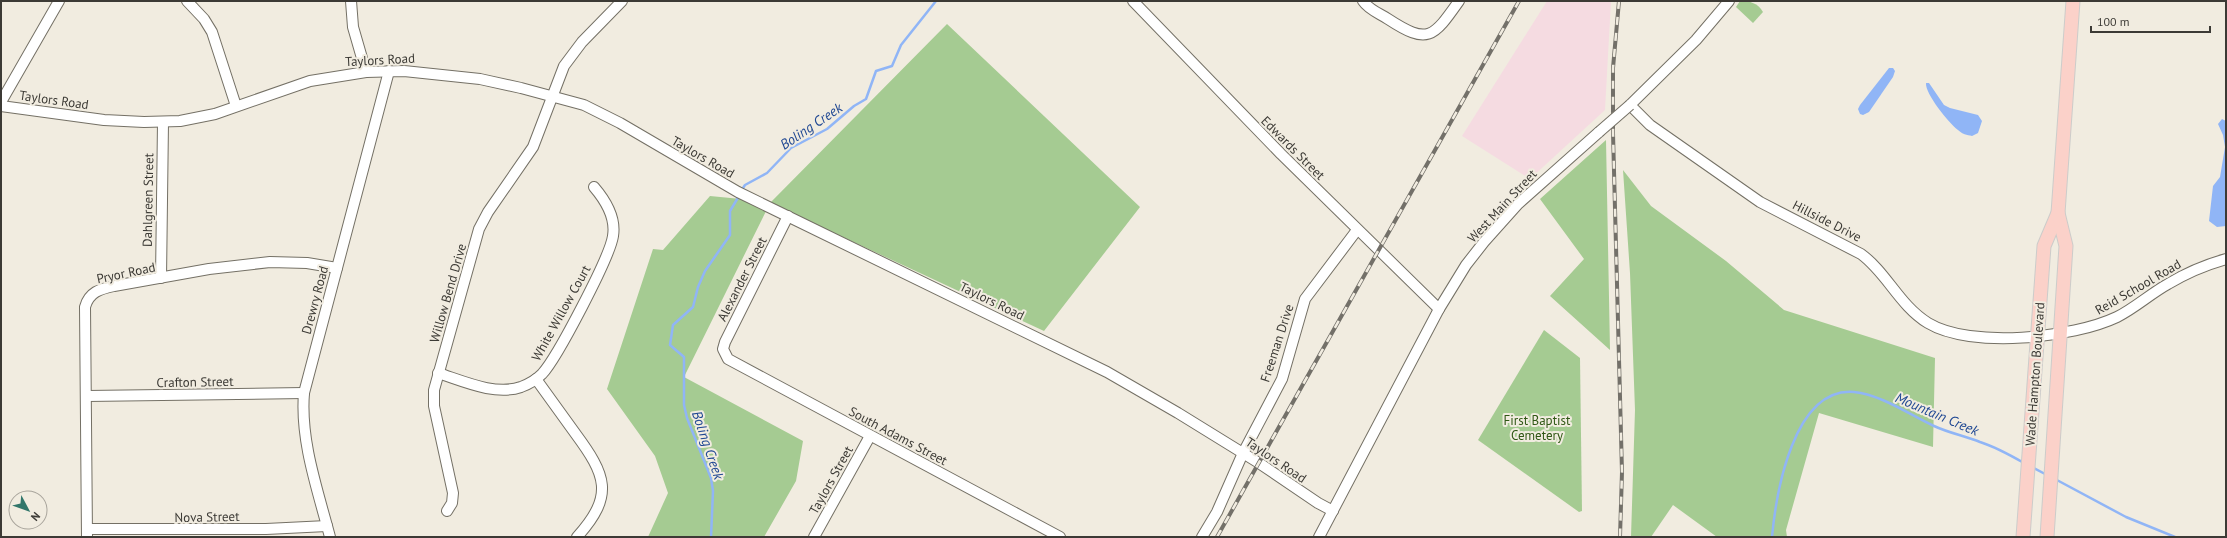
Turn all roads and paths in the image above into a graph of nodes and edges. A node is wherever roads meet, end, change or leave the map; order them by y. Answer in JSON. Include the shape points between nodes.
{"nodes":[{"id":1,"x":59,"y":1,"type":"edge"},
{"id":2,"x":187,"y":1,"type":"edge"},
{"id":3,"x":351,"y":1,"type":"edge"},
{"id":4,"x":622,"y":1,"type":"edge"},
{"id":5,"x":1133,"y":1,"type":"edge"},
{"id":6,"x":1363,"y":1,"type":"edge"},
{"id":7,"x":1459,"y":1,"type":"edge"},
{"id":8,"x":1729,"y":1,"type":"edge"},
{"id":9,"x":2073,"y":1,"type":"edge"},
{"id":10,"x":389,"y":71,"type":"junction"},
{"id":11,"x":366,"y":72,"type":"junction"},
{"id":12,"x":552,"y":96,"type":"junction"},
{"id":13,"x":1,"y":102,"type":"edge"},
{"id":14,"x":1630,"y":105,"type":"junction"},
{"id":15,"x":1,"y":106,"type":"edge"},
{"id":16,"x":236,"y":106,"type":"junction"},
{"id":17,"x":163,"y":122,"type":"junction"},
{"id":18,"x":594,"y":187,"type":"dead end"},
{"id":19,"x":2058,"y":214,"type":"junction"},
{"id":20,"x":788,"y":216,"type":"junction"},
{"id":21,"x":1357,"y":230,"type":"junction"},
{"id":22,"x":2226,"y":259,"type":"edge"},
{"id":23,"x":337,"y":268,"type":"junction"},
{"id":24,"x":161,"y":278,"type":"junction"},
{"id":25,"x":1439,"y":309,"type":"junction"},
{"id":26,"x":2060,"y":333,"type":"junction"},
{"id":27,"x":2038,"y":336,"type":"junction"},
{"id":28,"x":725,"y":355,"type":"joint"},
{"id":29,"x":438,"y":373,"type":"junction"},
{"id":30,"x":536,"y":379,"type":"junction"},
{"id":31,"x":304,"y":393,"type":"junction"},
{"id":32,"x":87,"y":396,"type":"junction"},
{"id":33,"x":870,"y":436,"type":"junction"},
{"id":34,"x":1243,"y":453,"type":"junction"},
{"id":35,"x":447,"y":511,"type":"dead end"},
{"id":36,"x":1332,"y":511,"type":"junction"},
{"id":37,"x":327,"y":526,"type":"junction"},
{"id":38,"x":87,"y":533,"type":"edge"},
{"id":39,"x":330,"y":537,"type":"edge"},
{"id":40,"x":577,"y":537,"type":"edge"},
{"id":41,"x":814,"y":537,"type":"edge"},
{"id":42,"x":1060,"y":537,"type":"edge"},
{"id":43,"x":1202,"y":537,"type":"edge"},
{"id":44,"x":1319,"y":537,"type":"edge"},
{"id":45,"x":2023,"y":537,"type":"edge"},
{"id":46,"x":2047,"y":537,"type":"edge"}],
"edges":[{"from":1,"to":13,"type":"street"},
{"from":2,"to":16,"type":"street","via":[[212,32]]},
{"from":3,"to":11,"type":"street","via":[[352,23]]},
{"from":4,"to":12,"type":"street","name":"Willow Bend Drive","via":[[568,58]]},
{"from":5,"to":21,"type":"street","name":"Edwards Street"},
{"from":6,"to":7,"type":"street","via":[[1370,9],[1408,32],[1421,35],[1430,34],[1440,27]]},
{"from":8,"to":14,"type":"street","name":"West Main Street","via":[[1696,40]]},
{"from":9,"to":19,"type":"main road","name":"Wade Hampton Boulevard"},
{"from":10,"to":11,"type":"street","name":"Taylors Road"},
{"from":10,"to":12,"type":"street","name":"Taylors Road","via":[[423,71],[461,76]]},
{"from":10,"to":23,"type":"street","name":"Drewry Road"},
{"from":11,"to":16,"type":"street","name":"Taylors Road","via":[[310,81]]},
{"from":12,"to":20,"type":"street","name":"Taylors Road","via":[[584,105],[606,115],[738,192]]},
{"from":12,"to":29,"type":"street","name":"Willow Bend Drive","via":[[533,147],[479,229]]},
{"from":14,"to":25,"type":"street","name":"West Main Street","bridge":true,"via":[[1535,188],[1498,225],[1466,265]]},
{"from":14,"to":27,"type":"street","name":"Hillside Drive","via":[[1650,125],[1760,202],[1848,245],[1863,255],[1904,302],[1929,324],[1942,330],[1975,337]]},
{"from":15,"to":17,"type":"street","name":"Taylors Road","via":[[104,120]]},
{"from":16,"to":17,"type":"street","name":"Taylors Road","via":[[198,118]]},
{"from":17,"to":24,"type":"street","name":"Dahlgreen Street"},
{"from":18,"to":30,"type":"street","name":"White Willow Court","via":[[612,215],[611,246],[562,343]]},
{"from":19,"to":26,"type":"main road","name":"Wade Hampton Boulevard","via":[[2066,246]]},
{"from":19,"to":27,"type":"main road","name":"Wade Hampton Boulevard","via":[[2044,246]]},
{"from":20,"to":28,"type":"street","name":"Alexander Street","via":[[725,342]]},
{"from":20,"to":34,"type":"street","name":"Taylors Road","via":[[1107,372]]},
{"from":21,"to":25,"type":"street","name":"Edwards Street"},
{"from":21,"to":34,"type":"street","name":"Freeman Drive","via":[[1324,270],[1305,299],[1282,379]]},
{"from":22,"to":26,"type":"street","name":"Reid School Road","via":[[2186,273],[2127,311],[2101,324],[2085,330]]},
{"from":23,"to":24,"type":"street","name":"Pryor Road","via":[[307,263],[270,262]]},
{"from":23,"to":31,"type":"street","name":"Drewry Road"},
{"from":24,"to":32,"type":"street","name":"Pryor Road","via":[[103,288],[88,298],[85,307]]},
{"from":25,"to":36,"type":"street","name":"West Main Street"},
{"from":26,"to":27,"type":"street","name":"Reid School Road"},
{"from":26,"to":46,"type":"main road","name":"Wade Hampton Boulevard"},
{"from":27,"to":45,"type":"main road","name":"Wade Hampton Boulevard"},
{"from":28,"to":33,"type":"street","name":"South Adams Street","via":[[730,361]]},
{"from":29,"to":30,"type":"street","name":"White Willow Court","via":[[500,390],[520,387]]},
{"from":29,"to":35,"type":"street","name":"Willow Bend Drive","via":[[434,406],[453,493]]},
{"from":30,"to":40,"type":"street","via":[[592,455],[601,475],[599,505]]},
{"from":31,"to":32,"type":"street","name":"Crafton Street"},
{"from":31,"to":37,"type":"street","name":"Drewry Road","via":[[302,408],[308,448]]},
{"from":32,"to":38,"type":"street","name":"Pryor Road"},
{"from":33,"to":41,"type":"street","name":"Taylors Street"},
{"from":33,"to":42,"type":"street","name":"South Adams Street"},
{"from":34,"to":36,"type":"street","name":"Taylors Road"},
{"from":34,"to":43,"type":"street","name":"Freeman Drive"},
{"from":36,"to":44,"type":"street","name":"West Main Street"},
{"from":37,"to":38,"type":"street","name":"Nova Street","via":[[266,530]]},
{"from":37,"to":39,"type":"street","name":"Drewry Road"}]}
